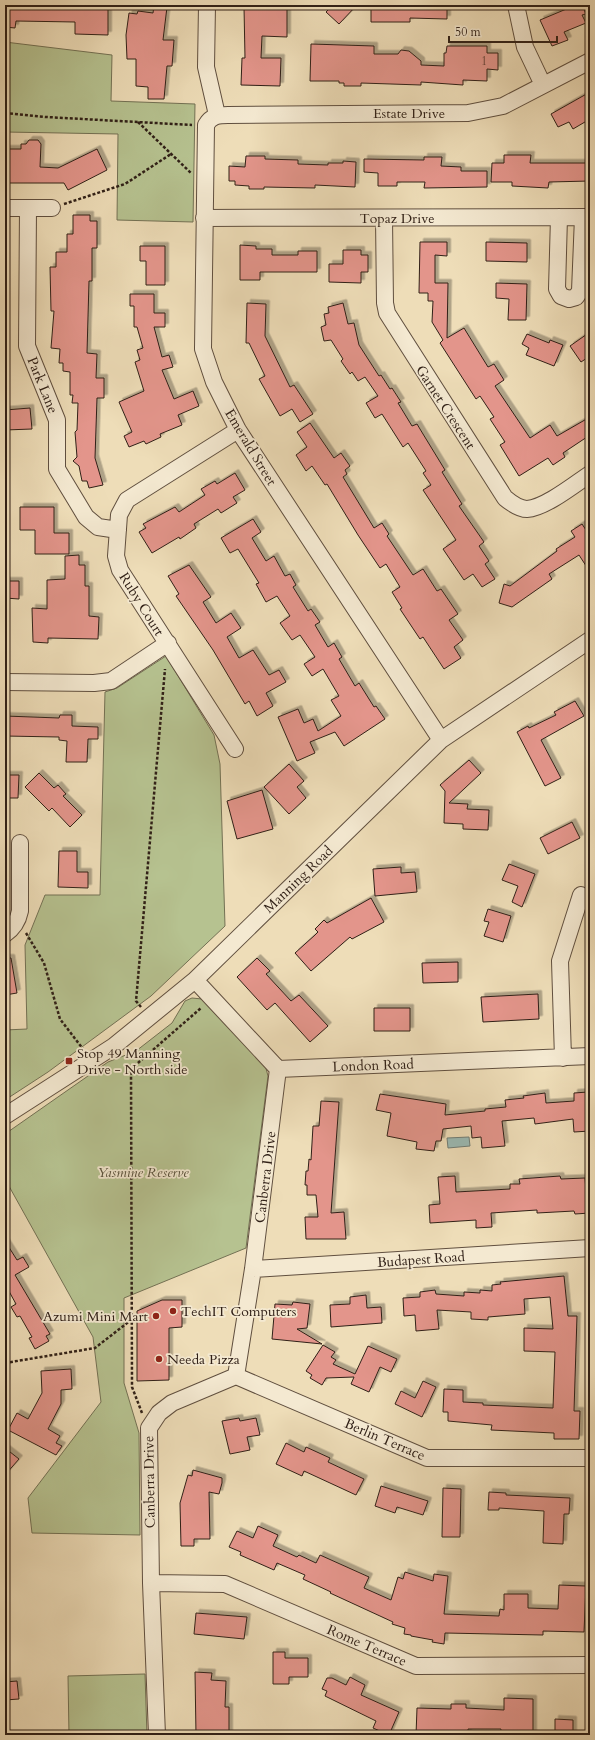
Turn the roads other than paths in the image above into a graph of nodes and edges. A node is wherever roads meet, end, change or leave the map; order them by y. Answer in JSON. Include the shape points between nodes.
{"nodes":[{"id":1,"x":207,"y":5,"type":"edge"},
{"id":2,"x":516,"y":5,"type":"edge"},
{"id":3,"x":590,"y":61,"type":"edge"},
{"id":4,"x":543,"y":85,"type":"junction"},
{"id":5,"x":217,"y":115,"type":"junction"},
{"id":6,"x":5,"y":208,"type":"edge"},
{"id":7,"x":28,"y":208,"type":"junction"},
{"id":8,"x":52,"y":208,"type":"road end"},
{"id":9,"x":587,"y":217,"type":"edge"},
{"id":10,"x":204,"y":218,"type":"junction"},
{"id":11,"x":384,"y":218,"type":"junction"},
{"id":12,"x":559,"y":218,"type":"junction"},
{"id":13,"x":238,"y":430,"type":"junction"},
{"id":14,"x":590,"y":474,"type":"edge"},
{"id":15,"x":118,"y":530,"type":"junction"},
{"id":16,"x":590,"y":640,"type":"edge"},
{"id":17,"x":168,"y":643,"type":"junction"},
{"id":18,"x":5,"y":682,"type":"edge"},
{"id":19,"x":441,"y":740,"type":"junction"},
{"id":20,"x":234,"y":749,"type":"dead end"},
{"id":21,"x":20,"y":844,"type":"dead end"},
{"id":22,"x":581,"y":894,"type":"dead end"},
{"id":23,"x":5,"y":934,"type":"edge"},
{"id":24,"x":195,"y":980,"type":"junction"},
{"id":25,"x":590,"y":1056,"type":"edge"},
{"id":26,"x":563,"y":1058,"type":"junction"},
{"id":27,"x":278,"y":1068,"type":"junction"},
{"id":28,"x":5,"y":1116,"type":"edge"},
{"id":29,"x":590,"y":1248,"type":"edge"},
{"id":30,"x":253,"y":1269,"type":"junction"},
{"id":31,"x":236,"y":1376,"type":"junction"},
{"id":32,"x":590,"y":1458,"type":"edge"},
{"id":33,"x":151,"y":1583,"type":"junction"},
{"id":34,"x":590,"y":1665,"type":"edge"},
{"id":35,"x":157,"y":1735,"type":"edge"}],
"edges":[{"from":1,"to":5,"type":"street","via":[[206,67]]},
{"from":2,"to":4,"type":"street","via":[[525,47]]},
{"from":3,"to":4,"type":"street","name":"Estate Drive"},
{"from":4,"to":5,"type":"street","name":"Estate Drive","via":[[503,106],[468,113]]},
{"from":5,"to":10,"type":"street","name":"Emerald Street","via":[[209,120],[204,134]]},
{"from":6,"to":7,"type":"street"},
{"from":7,"to":8,"type":"street"},
{"from":7,"to":15,"type":"street","name":"Park Lane","via":[[27,346],[57,420],[57,468],[86,517],[98,527]]},
{"from":9,"to":12,"type":"street","name":"Topaz Drive"},
{"from":9,"to":12,"type":"street","via":[[580,291],[576,297],[569,299],[561,296],[557,288]]},
{"from":10,"to":11,"type":"street","name":"Topaz Drive"},
{"from":10,"to":13,"type":"street","name":"Emerald Street","via":[[203,349],[214,382]]},
{"from":11,"to":12,"type":"street","name":"Topaz Drive"},
{"from":11,"to":14,"type":"street","name":"Garnet Crescent","via":[[387,313],[505,498],[527,509],[542,505]]},
{"from":13,"to":15,"type":"street","name":"Ruby Court","via":[[127,500],[119,515]]},
{"from":13,"to":19,"type":"street","name":"Emerald Street"},
{"from":15,"to":17,"type":"street","name":"Ruby Court","via":[[116,556],[120,570]]},
{"from":16,"to":19,"type":"street","name":"Manning Road"},
{"from":17,"to":18,"type":"street","via":[[110,681]]},
{"from":17,"to":20,"type":"street","name":"Ruby Court"},
{"from":19,"to":24,"type":"street","name":"Manning Road"},
{"from":21,"to":23,"type":"street","via":[[20,911],[18,920]]},
{"from":22,"to":26,"type":"street","via":[[560,961]]},
{"from":24,"to":27,"type":"street"},
{"from":24,"to":28,"type":"street","name":"Manning Road","via":[[114,1046]]},
{"from":25,"to":26,"type":"street","name":"London Road"},
{"from":26,"to":27,"type":"street","name":"London Road"},
{"from":27,"to":30,"type":"street","name":"Canberra Drive"},
{"from":29,"to":30,"type":"street","name":"Budapest Road"},
{"from":30,"to":31,"type":"street","name":"Canberra Drive"},
{"from":31,"to":32,"type":"street","name":"Berlin Terrace","via":[[427,1458]]},
{"from":31,"to":33,"type":"street","name":"Canberra Drive","via":[[172,1403],[159,1413],[148,1428]]},
{"from":33,"to":34,"type":"street","name":"Rome Terrace","via":[[225,1584],[416,1666]]},
{"from":33,"to":35,"type":"street","name":"Canberra Drive"}]}
